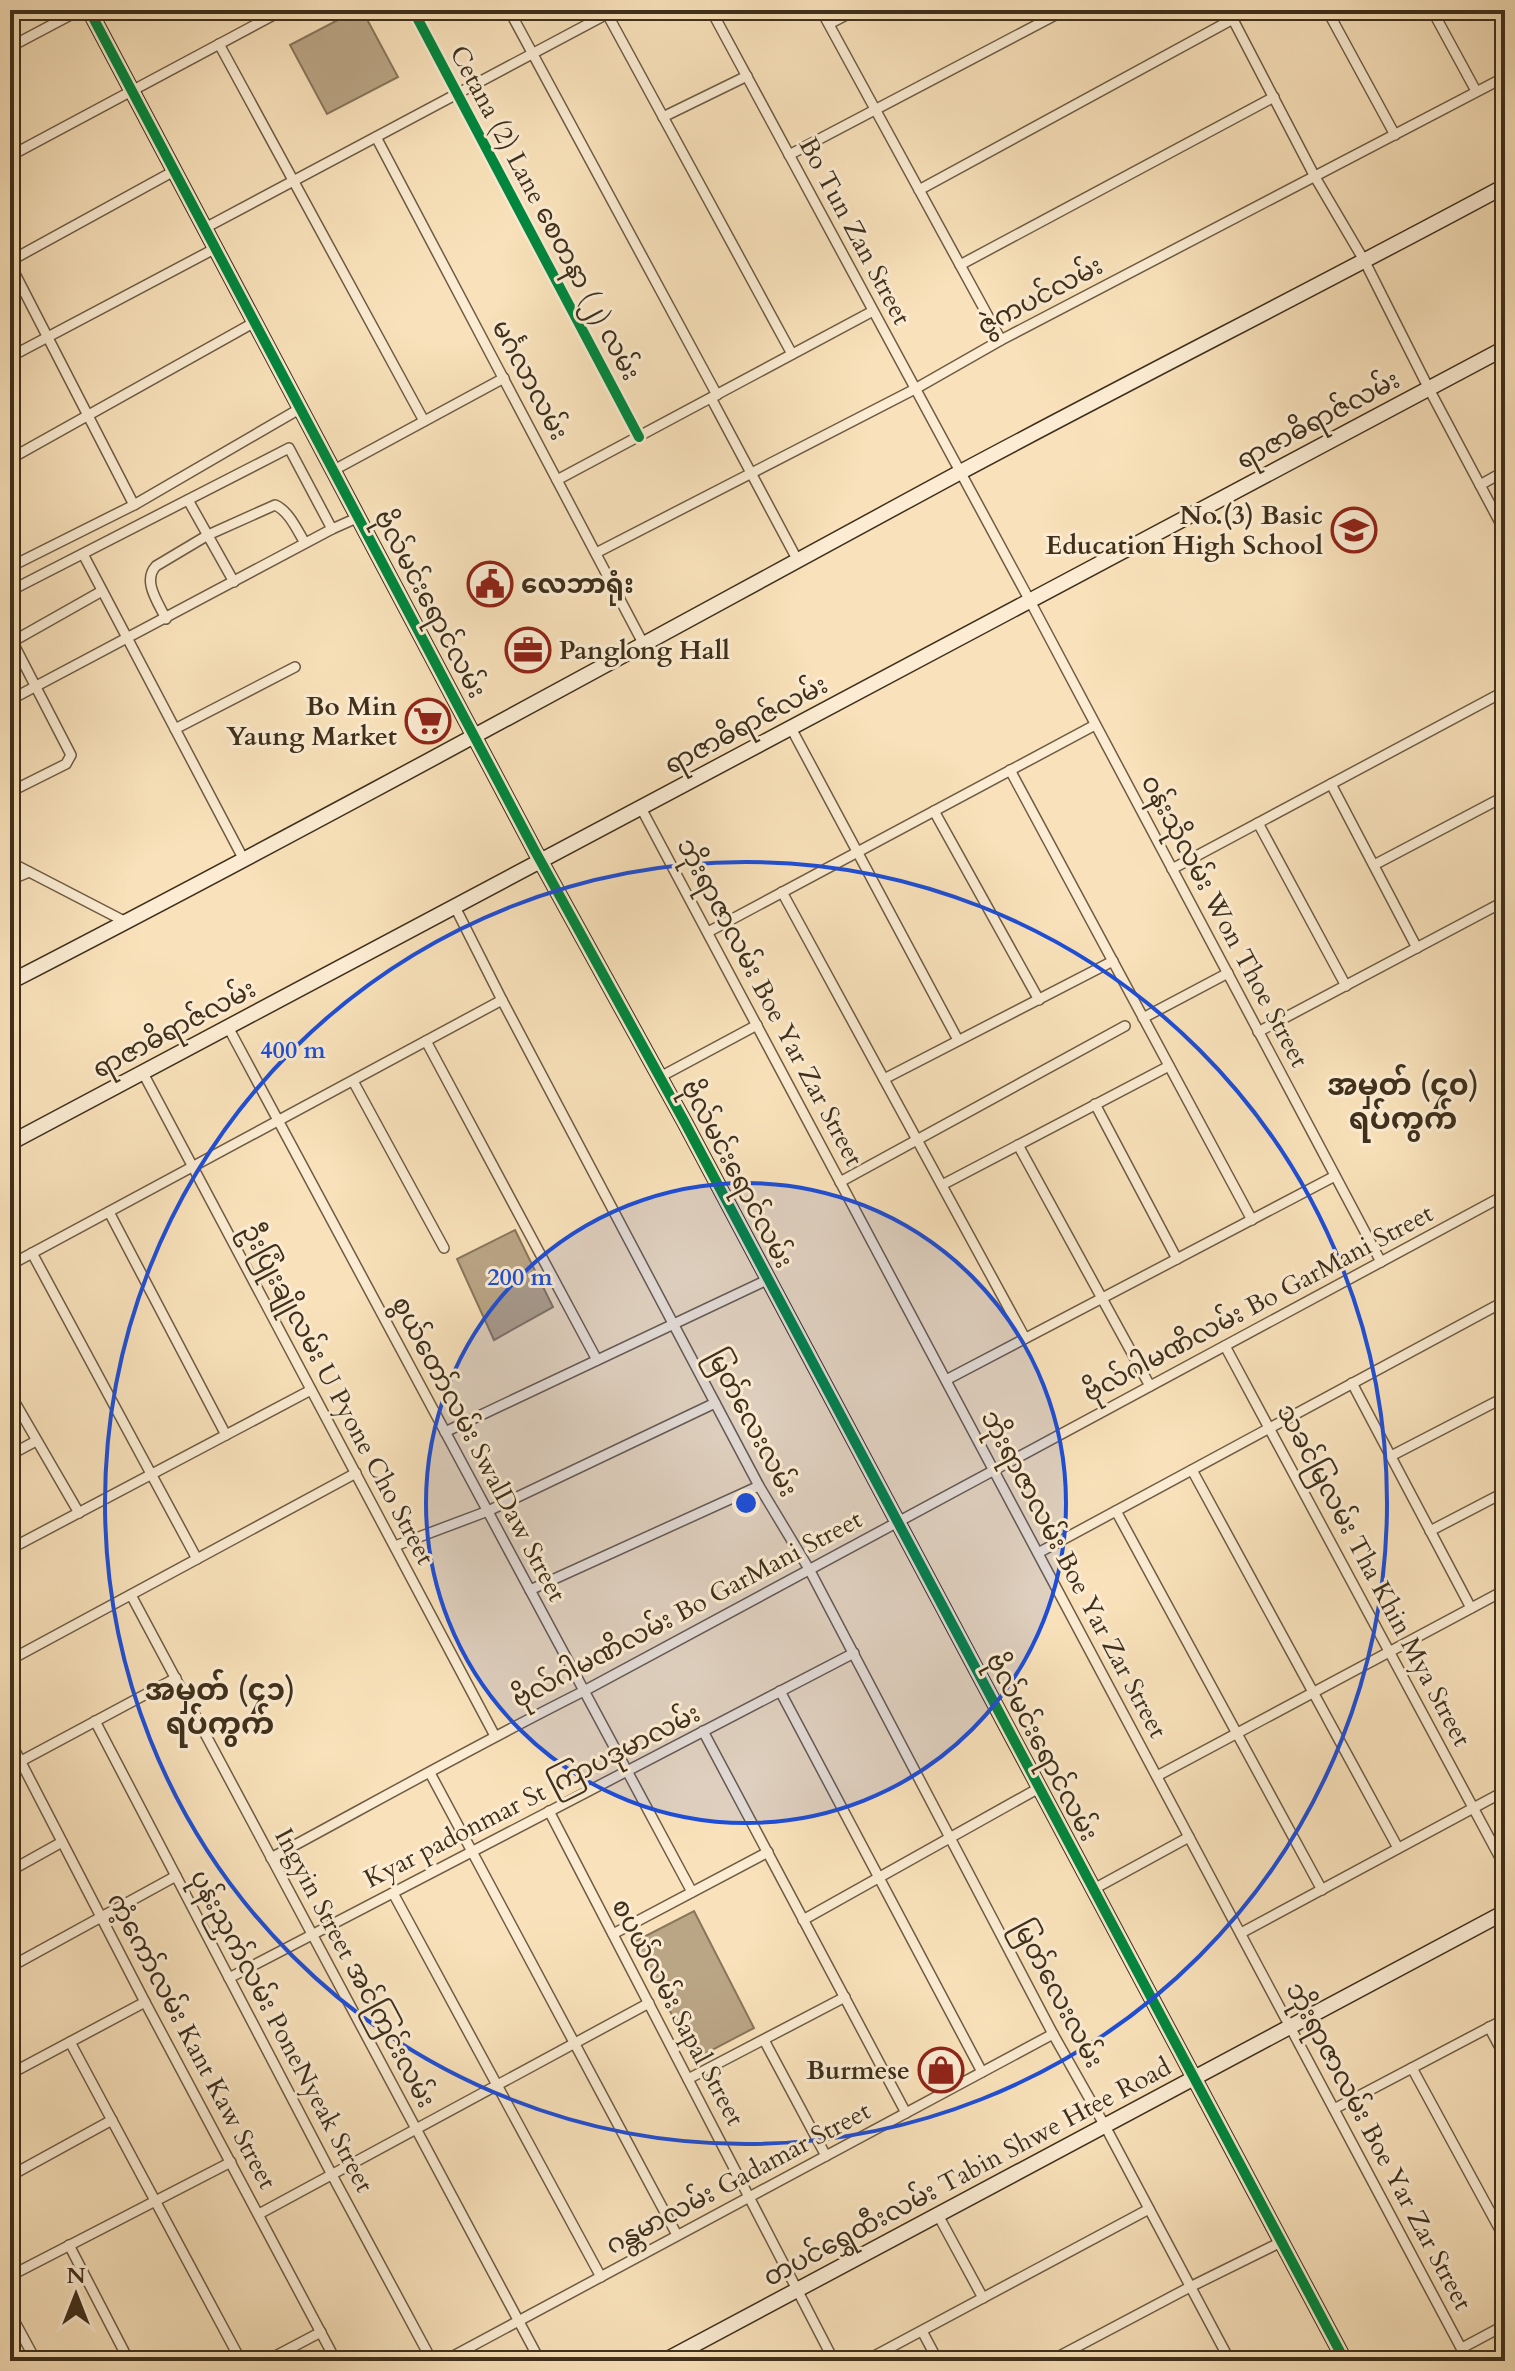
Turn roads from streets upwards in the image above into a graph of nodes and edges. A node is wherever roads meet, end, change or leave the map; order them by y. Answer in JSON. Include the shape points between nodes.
{"nodes":[{"id":1,"x":80,"y":10,"type":"edge"},
{"id":2,"x":89,"y":10,"type":"edge"},
{"id":3,"x":283,"y":10,"type":"edge"},
{"id":4,"x":413,"y":10,"type":"edge"},
{"id":5,"x":509,"y":10,"type":"edge"},
{"id":6,"x":711,"y":10,"type":"edge"},
{"id":7,"x":821,"y":10,"type":"edge"},
{"id":8,"x":856,"y":10,"type":"edge"},
{"id":9,"x":1065,"y":10,"type":"edge"},
{"id":10,"x":1327,"y":10,"type":"edge"},
{"id":11,"x":1432,"y":10,"type":"edge"},
{"id":12,"x":606,"y":12,"type":"edge"},
{"id":13,"x":1230,"y":15,"type":"edge"},
{"id":14,"x":829,"y":24,"type":"junction"},
{"id":15,"x":219,"y":44,"type":"junction"},
{"id":16,"x":10,"y":47,"type":"edge"},
{"id":17,"x":533,"y":53,"type":"junction"},
{"id":18,"x":747,"y":76,"type":"junction"},
{"id":19,"x":1505,"y":77,"type":"edge"},
{"id":20,"x":132,"y":91,"type":"junction"},
{"id":21,"x":1476,"y":91,"type":"junction"},
{"id":22,"x":457,"y":94,"type":"junction"},
{"id":23,"x":1274,"y":97,"type":"junction"},
{"id":24,"x":875,"y":110,"type":"junction"},
{"id":25,"x":663,"y":117,"type":"junction"},
{"id":26,"x":1395,"y":135,"type":"junction"},
{"id":27,"x":376,"y":137,"type":"junction"},
{"id":28,"x":789,"y":155,"type":"junction"},
{"id":29,"x":10,"y":156,"type":"edge"},
{"id":30,"x":174,"y":171,"type":"junction"},
{"id":31,"x":1315,"y":177,"type":"junction"},
{"id":32,"x":293,"y":181,"type":"junction"},
{"id":33,"x":1505,"y":186,"type":"edge"},
{"id":34,"x":919,"y":190,"type":"junction"},
{"id":35,"x":205,"y":228,"type":"junction"},
{"id":36,"x":216,"y":248,"type":"junction"},
{"id":37,"x":10,"y":262,"type":"edge"},
{"id":38,"x":1365,"y":262,"type":"junction"},
{"id":39,"x":960,"y":265,"type":"junction"},
{"id":40,"x":873,"y":311,"type":"junction"},
{"id":41,"x":255,"y":322,"type":"junction"},
{"id":42,"x":47,"y":337,"type":"junction"},
{"id":43,"x":1001,"y":340,"type":"junction"},
{"id":44,"x":1505,"y":348,"type":"edge"},
{"id":45,"x":792,"y":354,"type":"junction"},
{"id":46,"x":10,"y":357,"type":"edge"},
{"id":47,"x":504,"y":378,"type":"junction"},
{"id":48,"x":915,"y":389,"type":"junction"},
{"id":49,"x":1429,"y":389,"type":"junction"},
{"id":50,"x":714,"y":396,"type":"junction"},
{"id":51,"x":301,"y":408,"type":"junction"},
{"id":52,"x":87,"y":416,"type":"junction"},
{"id":53,"x":424,"y":421,"type":"junction"},
{"id":54,"x":639,"y":437,"type":"junction"},
{"id":55,"x":10,"y":459,"type":"edge"},
{"id":56,"x":334,"y":470,"type":"junction"},
{"id":57,"x":751,"y":471,"type":"junction"},
{"id":58,"x":1505,"y":471,"type":"edge"},
{"id":59,"x":960,"y":473,"type":"junction"},
{"id":60,"x":557,"y":480,"type":"junction"},
{"id":61,"x":1480,"y":485,"type":"junction"},
{"id":62,"x":188,"y":500,"type":"junction"},
{"id":63,"x":134,"y":505,"type":"junction"},
{"id":64,"x":359,"y":517,"type":"junction"},
{"id":65,"x":332,"y":529,"type":"junction"},
{"id":66,"x":1505,"y":532,"type":"edge"},
{"id":67,"x":208,"y":535,"type":"junction"},
{"id":68,"x":305,"y":543,"type":"junction"},
{"id":69,"x":596,"y":553,"type":"junction"},
{"id":70,"x":83,"y":554,"type":"junction"},
{"id":71,"x":798,"y":561,"type":"junction"},
{"id":72,"x":10,"y":567,"type":"edge"},
{"id":73,"x":234,"y":582,"type":"junction"},
{"id":74,"x":10,"y":591,"type":"edge"},
{"id":75,"x":102,"y":591,"type":"junction"},
{"id":76,"x":1030,"y":601,"type":"junction"},
{"id":77,"x":166,"y":619,"type":"junction"},
{"id":78,"x":127,"y":639,"type":"junction"},
{"id":79,"x":11,"y":640,"type":"edge"},
{"id":80,"x":644,"y":645,"type":"junction"},
{"id":81,"x":295,"y":667,"type":"dead end"},
{"id":82,"x":37,"y":686,"type":"junction"},
{"id":83,"x":1505,"y":691,"type":"edge"},
{"id":84,"x":10,"y":700,"type":"edge"},
{"id":85,"x":1095,"y":725,"type":"junction"},
{"id":86,"x":791,"y":728,"type":"junction"},
{"id":87,"x":175,"y":729,"type":"junction"},
{"id":88,"x":478,"y":742,"type":"junction"},
{"id":89,"x":1010,"y":770,"type":"junction"},
{"id":90,"x":1331,"y":784,"type":"junction"},
{"id":91,"x":10,"y":792,"type":"edge"},
{"id":92,"x":1505,"y":796,"type":"edge"},
{"id":93,"x":641,"y":808,"type":"junction"},
{"id":94,"x":934,"y":811,"type":"junction"},
{"id":95,"x":1258,"y":823,"type":"junction"},
{"id":96,"x":535,"y":850,"type":"junction"},
{"id":97,"x":857,"y":852,"type":"junction"},
{"id":98,"x":244,"y":860,"type":"junction"},
{"id":99,"x":10,"y":862,"type":"edge"},
{"id":100,"x":1374,"y":865,"type":"junction"},
{"id":101,"x":1172,"y":869,"type":"junction"},
{"id":102,"x":29,"y":872,"type":"junction"},
{"id":103,"x":10,"y":880,"type":"edge"},
{"id":104,"x":782,"y":892,"type":"junction"},
{"id":105,"x":1505,"y":902,"type":"edge"},
{"id":106,"x":455,"y":907,"type":"junction"},
{"id":107,"x":126,"y":922,"type":"junction"},
{"id":108,"x":708,"y":932,"type":"junction"},
{"id":109,"x":1417,"y":948,"type":"junction"},
{"id":110,"x":1113,"y":961,"type":"junction"},
{"id":111,"x":1228,"y":973,"type":"junction"},
{"id":112,"x":10,"y":982,"type":"edge"},
{"id":113,"x":1346,"y":986,"type":"junction"},
{"id":114,"x":502,"y":1000,"type":"junction"},
{"id":115,"x":1039,"y":1000,"type":"junction"},
{"id":116,"x":1143,"y":1018,"type":"junction"},
{"id":117,"x":757,"y":1025,"type":"junction"},
{"id":118,"x":1125,"y":1026,"type":"dead end"},
{"id":119,"x":228,"y":1027,"type":"junction"},
{"id":120,"x":1258,"y":1032,"type":"junction"},
{"id":121,"x":958,"y":1040,"type":"junction"},
{"id":122,"x":426,"y":1041,"type":"junction"},
{"id":123,"x":1169,"y":1066,"type":"junction"},
{"id":124,"x":143,"y":1073,"type":"junction"},
{"id":125,"x":660,"y":1077,"type":"junction"},
{"id":126,"x":884,"y":1079,"type":"junction"},
{"id":127,"x":353,"y":1081,"type":"junction"},
{"id":128,"x":1095,"y":1104,"type":"junction"},
{"id":129,"x":279,"y":1121,"type":"junction"},
{"id":130,"x":917,"y":1139,"type":"junction"},
{"id":131,"x":10,"y":1143,"type":"edge"},
{"id":132,"x":1018,"y":1145,"type":"junction"},
{"id":133,"x":192,"y":1167,"type":"junction"},
{"id":134,"x":1335,"y":1176,"type":"junction"},
{"id":135,"x":840,"y":1182,"type":"junction"},
{"id":136,"x":942,"y":1185,"type":"junction"},
{"id":137,"x":1505,"y":1195,"type":"edge"},
{"id":138,"x":109,"y":1212,"type":"junction"},
{"id":139,"x":1252,"y":1220,"type":"junction"},
{"id":140,"x":444,"y":1248,"type":"dead end"},
{"id":141,"x":32,"y":1253,"type":"junction"},
{"id":142,"x":1177,"y":1259,"type":"junction"},
{"id":143,"x":1381,"y":1262,"type":"junction"},
{"id":144,"x":10,"y":1265,"type":"edge"},
{"id":145,"x":769,"y":1279,"type":"junction"},
{"id":146,"x":1101,"y":1299,"type":"junction"},
{"id":147,"x":1505,"y":1301,"type":"edge"},
{"id":148,"x":674,"y":1324,"type":"junction"},
{"id":149,"x":1025,"y":1338,"type":"junction"},
{"id":150,"x":1225,"y":1346,"type":"junction"},
{"id":151,"x":597,"y":1360,"type":"junction"},
{"id":152,"x":946,"y":1380,"type":"junction"},
{"id":153,"x":1352,"y":1383,"type":"junction"},
{"id":154,"x":1150,"y":1386,"type":"junction"},
{"id":155,"x":311,"y":1390,"type":"junction"},
{"id":156,"x":10,"y":1394,"type":"edge"},
{"id":157,"x":1505,"y":1397,"type":"edge"},
{"id":158,"x":715,"y":1403,"type":"junction"},
{"id":159,"x":1270,"y":1428,"type":"junction"},
{"id":160,"x":445,"y":1432,"type":"junction"},
{"id":161,"x":226,"y":1435,"type":"junction"},
{"id":162,"x":36,"y":1441,"type":"junction"},
{"id":163,"x":10,"y":1455,"type":"edge"},
{"id":164,"x":1391,"y":1456,"type":"junction"},
{"id":165,"x":994,"y":1470,"type":"junction"},
{"id":166,"x":1192,"y":1470,"type":"junction"},
{"id":167,"x":356,"y":1473,"type":"junction"},
{"id":168,"x":152,"y":1474,"type":"junction"},
{"id":169,"x":759,"y":1486,"type":"junction"},
{"id":170,"x":1505,"y":1492,"type":"edge"},
{"id":171,"x":488,"y":1511,"type":"junction"},
{"id":172,"x":1116,"y":1511,"type":"junction"},
{"id":173,"x":79,"y":1513,"type":"junction"},
{"id":174,"x":898,"y":1522,"type":"junction"},
{"id":175,"x":1430,"y":1531,"type":"junction"},
{"id":176,"x":395,"y":1546,"type":"junction"},
{"id":177,"x":10,"y":1549,"type":"edge"},
{"id":178,"x":1038,"y":1553,"type":"junction"},
{"id":179,"x":197,"y":1559,"type":"junction"},
{"id":180,"x":809,"y":1569,"type":"junction"},
{"id":181,"x":530,"y":1590,"type":"junction"},
{"id":182,"x":1505,"y":1590,"type":"edge"},
{"id":183,"x":131,"y":1595,"type":"junction"},
{"id":184,"x":1471,"y":1608,"type":"junction"},
{"id":185,"x":1391,"y":1651,"type":"junction"},
{"id":186,"x":854,"y":1653,"type":"junction"},
{"id":187,"x":10,"y":1660,"type":"edge"},
{"id":188,"x":176,"y":1678,"type":"junction"},
{"id":189,"x":584,"y":1691,"type":"junction"},
{"id":190,"x":780,"y":1691,"type":"junction"},
{"id":191,"x":1313,"y":1693,"type":"junction"},
{"id":192,"x":95,"y":1721,"type":"junction"},
{"id":193,"x":703,"y":1731,"type":"junction"},
{"id":194,"x":1237,"y":1734,"type":"junction"},
{"id":195,"x":495,"y":1736,"type":"junction"},
{"id":196,"x":10,"y":1741,"type":"edge"},
{"id":197,"x":21,"y":1761,"type":"junction"},
{"id":198,"x":10,"y":1767,"type":"edge"},
{"id":199,"x":627,"y":1771,"type":"junction"},
{"id":200,"x":430,"y":1773,"type":"junction"},
{"id":201,"x":1157,"y":1776,"type":"junction"},
{"id":202,"x":1039,"y":1788,"type":"junction"},
{"id":203,"x":1505,"y":1791,"type":"edge"},
{"id":204,"x":1473,"y":1808,"type":"junction"},
{"id":205,"x":549,"y":1811,"type":"junction"},
{"id":206,"x":1189,"y":1837,"type":"junction"},
{"id":207,"x":950,"y":1838,"type":"junction"},
{"id":208,"x":62,"y":1842,"type":"junction"},
{"id":209,"x":1398,"y":1848,"type":"junction"},
{"id":210,"x":472,"y":1852,"type":"junction"},
{"id":211,"x":768,"y":1852,"type":"junction"},
{"id":212,"x":271,"y":1858,"type":"junction"},
{"id":213,"x":1505,"y":1867,"type":"edge"},
{"id":214,"x":10,"y":1871,"type":"edge"},
{"id":215,"x":176,"y":1876,"type":"junction"},
{"id":216,"x":879,"y":1877,"type":"junction"},
{"id":217,"x":1092,"y":1890,"type":"junction"},
{"id":218,"x":1322,"y":1890,"type":"junction"},
{"id":219,"x":692,"y":1892,"type":"junction"},
{"id":220,"x":393,"y":1893,"type":"junction"},
{"id":221,"x":1505,"y":1912,"type":"edge"},
{"id":222,"x":101,"y":1917,"type":"junction"},
{"id":223,"x":803,"y":1920,"type":"junction"},
{"id":224,"x":1241,"y":1933,"type":"junction"},
{"id":225,"x":312,"y":1934,"type":"junction"},
{"id":226,"x":613,"y":1934,"type":"junction"},
{"id":227,"x":10,"y":1967,"type":"edge"},
{"id":228,"x":229,"y":1978,"type":"junction"},
{"id":229,"x":845,"y":1997,"type":"junction"},
{"id":230,"x":145,"y":2002,"type":"junction"},
{"id":231,"x":649,"y":2003,"type":"junction"},
{"id":232,"x":1505,"y":2019,"type":"edge"},
{"id":233,"x":1290,"y":2027,"type":"junction"},
{"id":234,"x":1489,"y":2027,"type":"junction"},
{"id":235,"x":1053,"y":2034,"type":"junction"},
{"id":236,"x":764,"y":2040,"type":"junction"},
{"id":237,"x":70,"y":2042,"type":"junction"},
{"id":238,"x":575,"y":2043,"type":"junction"},
{"id":239,"x":1505,"y":2057,"type":"edge"},
{"id":240,"x":1412,"y":2068,"type":"junction"},
{"id":241,"x":982,"y":2072,"type":"junction"},
{"id":242,"x":10,"y":2074,"type":"edge"},
{"id":243,"x":688,"y":2079,"type":"junction"},
{"id":244,"x":1193,"y":2079,"type":"junction"},
{"id":245,"x":497,"y":2085,"type":"junction"},
{"id":246,"x":1334,"y":2109,"type":"junction"},
{"id":247,"x":906,"y":2113,"type":"junction"},
{"id":248,"x":112,"y":2120,"type":"junction"},
{"id":249,"x":1105,"y":2126,"type":"junction"},
{"id":250,"x":416,"y":2129,"type":"junction"},
{"id":251,"x":826,"y":2156,"type":"junction"},
{"id":252,"x":231,"y":2162,"type":"junction"},
{"id":253,"x":332,"y":2175,"type":"junction"},
{"id":254,"x":10,"y":2176,"type":"edge"},
{"id":255,"x":750,"y":2197,"type":"junction"},
{"id":256,"x":155,"y":2201,"type":"junction"},
{"id":257,"x":1149,"y":2209,"type":"junction"},
{"id":258,"x":259,"y":2214,"type":"junction"},
{"id":259,"x":938,"y":2215,"type":"junction"},
{"id":260,"x":677,"y":2235,"type":"junction"},
{"id":261,"x":1505,"y":2239,"type":"edge"},
{"id":262,"x":1281,"y":2242,"type":"junction"},
{"id":263,"x":69,"y":2245,"type":"junction"},
{"id":264,"x":10,"y":2276,"type":"edge"},
{"id":265,"x":601,"y":2277,"type":"junction"},
{"id":266,"x":1190,"y":2287,"type":"junction"},
{"id":267,"x":798,"y":2290,"type":"junction"},
{"id":268,"x":983,"y":2298,"type":"junction"},
{"id":269,"x":10,"y":2313,"type":"edge"},
{"id":270,"x":519,"y":2321,"type":"junction"},
{"id":271,"x":1505,"y":2325,"type":"edge"},
{"id":272,"x":922,"y":2331,"type":"junction"},
{"id":273,"x":321,"y":2332,"type":"junction"},
{"id":274,"x":1462,"y":2348,"type":"junction"},
{"id":275,"x":36,"y":2361,"type":"edge"},
{"id":276,"x":129,"y":2361,"type":"edge"},
{"id":277,"x":241,"y":2361,"type":"edge"},
{"id":278,"x":266,"y":2361,"type":"edge"},
{"id":279,"x":336,"y":2361,"type":"edge"},
{"id":280,"x":432,"y":2361,"type":"edge"},
{"id":281,"x":444,"y":2361,"type":"edge"},
{"id":282,"x":540,"y":2361,"type":"edge"},
{"id":283,"x":664,"y":2361,"type":"edge"},
{"id":284,"x":834,"y":2361,"type":"edge"},
{"id":285,"x":865,"y":2361,"type":"edge"},
{"id":286,"x":938,"y":2361,"type":"edge"},
{"id":287,"x":1050,"y":2361,"type":"edge"},
{"id":288,"x":1230,"y":2361,"type":"edge"},
{"id":289,"x":1345,"y":2361,"type":"edge"},
{"id":290,"x":1468,"y":2361,"type":"edge"}],
"edges":[{"from":1,"to":16,"type":"street"},
{"from":2,"to":20,"type":"street","name":"ဗိုလ်မင်းရောင်လမ်း"},
{"from":3,"to":15,"type":"street"},
{"from":4,"to":22,"type":"street","name":"Cetana (2) Lane စေတနာ (၂) လမ်း"},
{"from":5,"to":17,"type":"street"},
{"from":6,"to":18,"type":"street","name":"Bo Tun Zan Street"},
{"from":7,"to":14,"type":"street"},
{"from":8,"to":14,"type":"street"},
{"from":9,"to":24,"type":"street"},
{"from":10,"to":26,"type":"street"},
{"from":11,"to":21,"type":"street"},
{"from":12,"to":17,"type":"street"},
{"from":12,"to":25,"type":"street"},
{"from":13,"to":23,"type":"street"},
{"from":13,"to":34,"type":"street"},
{"from":14,"to":24,"type":"street"},
{"from":15,"to":20,"type":"street"},
{"from":15,"to":32,"type":"street"},
{"from":17,"to":22,"type":"street"},
{"from":17,"to":50,"type":"street"},
{"from":18,"to":25,"type":"street"},
{"from":18,"to":28,"type":"street","name":"Bo Tun Zan Street"},
{"from":19,"to":21,"type":"street","name":"ဇွဲကပင်လမ်း"},
{"from":20,"to":29,"type":"street"},
{"from":20,"to":30,"type":"street","name":"ဗိုလ်မင်းရောင်လမ်း"},
{"from":21,"to":26,"type":"street","name":"ဇွဲကပင်လမ်း"},
{"from":22,"to":27,"type":"street"},
{"from":22,"to":54,"type":"street","name":"Cetana (2) Lane စေတနာ (၂) လမ်း"},
{"from":23,"to":31,"type":"street"},
{"from":23,"to":39,"type":"street"},
{"from":24,"to":28,"type":"street"},
{"from":24,"to":34,"type":"street"},
{"from":25,"to":45,"type":"street"},
{"from":26,"to":31,"type":"street","name":"ဇွဲကပင်လမ်း"},
{"from":27,"to":32,"type":"street"},
{"from":27,"to":47,"type":"street","name":"မင်္ဂလာလမ်း"},
{"from":28,"to":40,"type":"street","name":"Bo Tun Zan Street"},
{"from":30,"to":35,"type":"street","name":"ဗိုလ်မင်းရောင်လမ်း"},
{"from":30,"to":37,"type":"street"},
{"from":31,"to":38,"type":"street"},
{"from":31,"to":43,"type":"street","name":"ဇွဲကပင်လမ်း"},
{"from":32,"to":35,"type":"street"},
{"from":32,"to":53,"type":"street"},
{"from":33,"to":38,"type":"street"},
{"from":34,"to":39,"type":"street"},
{"from":35,"to":36,"type":"street","name":"ဗိုလ်မင်းရောင်လမ်း"},
{"from":36,"to":41,"type":"street","name":"ဗိုလ်မင်းရောင်လမ်း"},
{"from":36,"to":42,"type":"street"},
{"from":37,"to":42,"type":"street"},
{"from":38,"to":49,"type":"street"},
{"from":38,"to":59,"type":"street"},
{"from":39,"to":43,"type":"street"},
{"from":40,"to":45,"type":"street"},
{"from":40,"to":48,"type":"street","name":"Bo Tun Zan Street"},
{"from":41,"to":51,"type":"street","name":"ဗိုလ်မင်းရောင်လမ်း"},
{"from":41,"to":52,"type":"street"},
{"from":42,"to":46,"type":"street"},
{"from":42,"to":52,"type":"street"},
{"from":43,"to":48,"type":"street","name":"ဇွဲကပင်လမ်း"},
{"from":44,"to":49,"type":"street","name":"ရာဇာဓိရာဇ်လမ်း"},
{"from":45,"to":50,"type":"street"},
{"from":47,"to":53,"type":"street"},
{"from":47,"to":60,"type":"street","name":"မင်္ဂလာလမ်း"},
{"from":48,"to":57,"type":"street","name":"ဇွဲကပင်လမ်း"},
{"from":48,"to":59,"type":"street","name":"Bo Tun Zan Street"},
{"from":49,"to":61,"type":"street"},
{"from":49,"to":76,"type":"street","name":"ရာဇာဓိရာဇ်လမ်း"},
{"from":50,"to":54,"type":"street"},
{"from":50,"to":57,"type":"street"},
{"from":51,"to":56,"type":"street","name":"ဗိုလ်မင်းရောင်လမ်း"},
{"from":51,"to":63,"type":"street"},
{"from":52,"to":55,"type":"street"},
{"from":52,"to":63,"type":"street"},
{"from":53,"to":56,"type":"street"},
{"from":54,"to":60,"type":"street"},
{"from":56,"to":64,"type":"street","name":"ဗိုလ်မင်းရောင်လမ်း"},
{"from":57,"to":69,"type":"street","name":"ဇွဲကပင်လမ်း"},
{"from":57,"to":71,"type":"street"},
{"from":58,"to":61,"type":"street"},
{"from":59,"to":71,"type":"street"},
{"from":59,"to":76,"type":"street","name":"Bo Tun Zan Street"},
{"from":60,"to":69,"type":"street","name":"မင်္ဂလာလမ်း"},
{"from":61,"to":66,"type":"street"},
{"from":62,"to":65,"type":"street","via":[[289,448]]},
{"from":62,"to":67,"type":"street"},
{"from":62,"to":70,"type":"street"},
{"from":63,"to":72,"type":"street"},
{"from":64,"to":65,"type":"street"},
{"from":64,"to":88,"type":"street","name":"ဗိုလ်မင်းရောင်လမ်း"},
{"from":65,"to":68,"type":"street"},
{"from":67,"to":68,"type":"street","via":[[275,505]]},
{"from":67,"to":73,"type":"street"},
{"from":67,"to":77,"type":"street","via":[[150,572]]},
{"from":68,"to":73,"type":"street"},
{"from":69,"to":80,"type":"street","name":"မင်္ဂလာလမ်း"},
{"from":70,"to":74,"type":"street"},
{"from":70,"to":75,"type":"street"},
{"from":71,"to":80,"type":"street"},
{"from":73,"to":77,"type":"street"},
{"from":75,"to":78,"type":"street"},
{"from":75,"to":79,"type":"street"},
{"from":76,"to":85,"type":"street","name":"ဝန်းသိုလမ်း Won Thoe Street"},
{"from":76,"to":86,"type":"street","name":"ရာဇာဓိရာဇ်လမ်း"},
{"from":77,"to":78,"type":"street"},
{"from":78,"to":82,"type":"street"},
{"from":78,"to":87,"type":"street"},
{"from":79,"to":82,"type":"street"},
{"from":80,"to":88,"type":"street"},
{"from":81,"to":87,"type":"street"},
{"from":82,"to":84,"type":"street"},
{"from":82,"to":91,"type":"street","via":[[71,755],[66,764]]},
{"from":83,"to":90,"type":"street"},
{"from":85,"to":89,"type":"street"},
{"from":85,"to":101,"type":"street","name":"ဝန်းသိုလမ်း Won Thoe Street"},
{"from":86,"to":93,"type":"street","name":"ရာဇာဓိရာဇ်လမ်း"},
{"from":86,"to":97,"type":"street"},
{"from":87,"to":98,"type":"street"},
{"from":88,"to":96,"type":"street","name":"ဗိုလ်မင်းရောင်လမ်း"},
{"from":88,"to":98,"type":"street"},
{"from":89,"to":94,"type":"street"},
{"from":89,"to":110,"type":"street"},
{"from":90,"to":95,"type":"street"},
{"from":90,"to":100,"type":"street"},
{"from":92,"to":100,"type":"street"},
{"from":93,"to":96,"type":"street","name":"ရာဇာဓိရာဇ်လမ်း"},
{"from":93,"to":108,"type":"street","name":"ဘိုးရာဇာလမ်း Boe Yar Zar Street"},
{"from":94,"to":97,"type":"street"},
{"from":94,"to":115,"type":"street"},
{"from":95,"to":101,"type":"street"},
{"from":95,"to":113,"type":"street"},
{"from":96,"to":106,"type":"street","name":"ရာဇာဓိရာဇ်လမ်း"},
{"from":96,"to":125,"type":"street","name":"ဗိုလ်မင်းရောင်လမ်း"},
{"from":97,"to":104,"type":"street"},
{"from":97,"to":121,"type":"street"},
{"from":98,"to":107,"type":"street"},
{"from":99,"to":102,"type":"street"},
{"from":100,"to":109,"type":"street"},
{"from":101,"to":111,"type":"street","name":"ဝန်းသိုလမ်း Won Thoe Street"},
{"from":102,"to":103,"type":"street"},
{"from":102,"to":107,"type":"street"},
{"from":104,"to":108,"type":"street"},
{"from":104,"to":126,"type":"street"},
{"from":105,"to":109,"type":"street"},
{"from":106,"to":114,"type":"street","name":"မြတ်လေးလမ်း"},
{"from":106,"to":119,"type":"street","name":"ရာဇာဓိရာဇ်လမ်း"},
{"from":107,"to":112,"type":"street"},
{"from":108,"to":117,"type":"street","name":"ဘိုးရာဇာလမ်း Boe Yar Zar Street"},
{"from":109,"to":113,"type":"street"},
{"from":110,"to":115,"type":"street"},
{"from":110,"to":116,"type":"street"},
{"from":111,"to":116,"type":"street"},
{"from":111,"to":120,"type":"street","name":"ဝန်းသိုလမ်း Won Thoe Street"},
{"from":113,"to":120,"type":"street"},
{"from":114,"to":122,"type":"street"},
{"from":114,"to":148,"type":"street","name":"မြတ်လေးလမ်း"},
{"from":115,"to":121,"type":"street"},
{"from":116,"to":123,"type":"street"},
{"from":117,"to":125,"type":"street"},
{"from":117,"to":135,"type":"street","name":"ဘိုးရာဇာလမ်း Boe Yar Zar Street"},
{"from":118,"to":130,"type":"street"},
{"from":119,"to":124,"type":"street","name":"ရာဇာဓိရာဇ်လမ်း"},
{"from":119,"to":129,"type":"street","name":"စွယ်တော်လမ်း SwalDaw Street"},
{"from":120,"to":134,"type":"street","name":"ဝန်းသိုလမ်း Won Thoe Street"},
{"from":121,"to":126,"type":"street"},
{"from":122,"to":127,"type":"street"},
{"from":122,"to":151,"type":"street"},
{"from":123,"to":128,"type":"street"},
{"from":123,"to":139,"type":"street"},
{"from":124,"to":131,"type":"street","name":"ရာဇာဓိရာဇ်လမ်း"},
{"from":124,"to":133,"type":"street","name":"ဦးပြုံးချိုလမ်း U Pyone Cho Street"},
{"from":125,"to":145,"type":"street","name":"ဗိုလ်မင်းရောင်လမ်း"},
{"from":126,"to":130,"type":"street"},
{"from":127,"to":129,"type":"street"},
{"from":127,"to":140,"type":"street"},
{"from":128,"to":132,"type":"street"},
{"from":128,"to":142,"type":"street"},
{"from":129,"to":133,"type":"street"},
{"from":129,"to":160,"type":"street","name":"စွယ်တော်လမ်း SwalDaw Street"},
{"from":130,"to":135,"type":"street"},
{"from":130,"to":136,"type":"street"},
{"from":132,"to":136,"type":"street"},
{"from":132,"to":146,"type":"street"},
{"from":133,"to":138,"type":"street"},
{"from":133,"to":155,"type":"street","name":"ဦးပြုံးချိုလမ်း U Pyone Cho Street"},
{"from":134,"to":139,"type":"street"},
{"from":134,"to":143,"type":"street","name":"ဝန်းသိုလမ်း Won Thoe Street"},
{"from":135,"to":152,"type":"street","name":"ဘိုးရာဇာလမ်း Boe Yar Zar Street"},
{"from":136,"to":149,"type":"street"},
{"from":137,"to":143,"type":"street","name":"ဗိုလ်ဂါမဏိလမ်း Bo GarMani Street"},
{"from":138,"to":141,"type":"street"},
{"from":138,"to":161,"type":"street"},
{"from":139,"to":142,"type":"street"},
{"from":141,"to":144,"type":"street"},
{"from":141,"to":168,"type":"street"},
{"from":142,"to":146,"type":"street"},
{"from":143,"to":150,"type":"street","name":"ဗိုလ်ဂါမဏိလမ်း Bo GarMani Street"},
{"from":145,"to":148,"type":"street"},
{"from":145,"to":174,"type":"street","name":"ဗိုလ်မင်းရောင်လမ်း"},
{"from":146,"to":149,"type":"street"},
{"from":146,"to":154,"type":"street"},
{"from":147,"to":153,"type":"street"},
{"from":148,"to":151,"type":"street"},
{"from":148,"to":158,"type":"street","name":"မြတ်လေးလမ်း"},
{"from":149,"to":152,"type":"street"},
{"from":150,"to":154,"type":"street","name":"ဗိုလ်ဂါမဏိလမ်း Bo GarMani Street"},
{"from":150,"to":159,"type":"street","name":"သခင်မြလမ်း Tha Khin Mya Street"},
{"from":151,"to":160,"type":"street"},
{"from":152,"to":165,"type":"street","name":"ဘိုးရာဇာလမ်း Boe Yar Zar Street"},
{"from":153,"to":159,"type":"street"},
{"from":153,"to":164,"type":"street"},
{"from":154,"to":165,"type":"street","name":"ဗိုလ်ဂါမဏိလမ်း Bo GarMani Street"},
{"from":155,"to":161,"type":"street"},
{"from":155,"to":167,"type":"street","name":"ဦးပြုံးချိုလမ်း U Pyone Cho Street"},
{"from":156,"to":162,"type":"street"},
{"from":157,"to":164,"type":"street"},
{"from":158,"to":169,"type":"street","name":"မြတ်လေးလမ်း"},
{"from":158,"to":171,"type":"street"},
{"from":159,"to":166,"type":"street"},
{"from":159,"to":185,"type":"street","name":"သခင်မြလမ်း Tha Khin Mya Street"},
{"from":160,"to":171,"type":"street","name":"စွယ်တော်လမ်း SwalDaw Street"},
{"from":161,"to":168,"type":"street"},
{"from":162,"to":163,"type":"street"},
{"from":162,"to":173,"type":"street"},
{"from":164,"to":175,"type":"street"},
{"from":165,"to":174,"type":"street","name":"ဗိုလ်ဂါမဏိလမ်း Bo GarMani Street"},
{"from":165,"to":178,"type":"street","name":"ဘိုးရာဇာလမ်း Boe Yar Zar Street"},
{"from":166,"to":172,"type":"street"},
{"from":166,"to":191,"type":"street"},
{"from":167,"to":176,"type":"street","name":"ဦးပြုံးချိုလမ်း U Pyone Cho Street"},
{"from":167,"to":179,"type":"street"},
{"from":168,"to":173,"type":"street"},
{"from":168,"to":179,"type":"street"},
{"from":169,"to":180,"type":"street","name":"မြတ်လေးလမ်း"},
{"from":169,"to":181,"type":"street"},
{"from":170,"to":175,"type":"street"},
{"from":171,"to":176,"type":"street"},
{"from":171,"to":181,"type":"street","name":"စွယ်တော်လမ်း SwalDaw Street"},
{"from":172,"to":178,"type":"street"},
{"from":172,"to":194,"type":"street"},
{"from":173,"to":177,"type":"street"},
{"from":174,"to":180,"type":"street","name":"ဗိုလ်ဂါမဏိလမ်း Bo GarMani Street"},
{"from":174,"to":202,"type":"street","name":"ဗိုလ်မင်းရောင်လမ်း"},
{"from":175,"to":184,"type":"street"},
{"from":176,"to":195,"type":"street","name":"ဦးပြုံးချိုလမ်း U Pyone Cho Street"},
{"from":178,"to":201,"type":"street","name":"ဘိုးရာဇာလမ်း Boe Yar Zar Street"},
{"from":179,"to":183,"type":"street"},
{"from":180,"to":186,"type":"street","name":"မြတ်လေးလမ်း"},
{"from":180,"to":189,"type":"street","name":"ဗိုလ်ဂါမဏိလမ်း Bo GarMani Street"},
{"from":181,"to":189,"type":"street","name":"စွယ်တော်လမ်း SwalDaw Street"},
{"from":182,"to":184,"type":"street"},
{"from":183,"to":187,"type":"street"},
{"from":183,"to":188,"type":"street","name":"Ingyin Street အင်ကြင်းလမ်း"},
{"from":184,"to":185,"type":"street"},
{"from":185,"to":191,"type":"street"},
{"from":185,"to":204,"type":"street","name":"သခင်မြလမ်း Tha Khin Mya Street"},
{"from":186,"to":190,"type":"street","name":"Kyar padonmar St ကြာပဒုမာလမ်း"},
{"from":186,"to":207,"type":"street","name":"မြတ်လေးလမ်း"},
{"from":188,"to":192,"type":"street"},
{"from":188,"to":212,"type":"street","name":"Ingyin Street အင်ကြင်းလမ်း"},
{"from":189,"to":195,"type":"street","name":"ဗိုလ်ဂါမဏိလမ်း Bo GarMani Street"},
{"from":189,"to":199,"type":"street","name":"စွယ်တော်လမ်း SwalDaw Street"},
{"from":190,"to":193,"type":"street","name":"Kyar padonmar St ကြာပဒုမာလမ်း"},
{"from":190,"to":216,"type":"street"},
{"from":191,"to":194,"type":"street"},
{"from":191,"to":209,"type":"street"},
{"from":192,"to":197,"type":"street"},
{"from":192,"to":215,"type":"street","name":"ပုန်းညှက်လမ်း PoneNyeak Street"},
{"from":193,"to":199,"type":"street","name":"Kyar padonmar St ကြာပဒုမာလမ်း"},
{"from":193,"to":211,"type":"street"},
{"from":194,"to":201,"type":"street"},
{"from":194,"to":218,"type":"street"},
{"from":195,"to":200,"type":"street","name":"ဗိုလ်ဂါမဏိလမ်း Bo GarMani Street"},
{"from":196,"to":197,"type":"street","name":"ကံ့ကော်လမ်း Kant Kaw Street"},
{"from":197,"to":198,"type":"street"},
{"from":197,"to":208,"type":"street","name":"ကံ့ကော်လမ်း Kant Kaw Street"},
{"from":199,"to":205,"type":"street","name":"Kyar padonmar St ကြာပဒုမာလမ်း"},
{"from":199,"to":219,"type":"street","name":"စွယ်တော်လမ်း SwalDaw Street"},
{"from":200,"to":210,"type":"street"},
{"from":200,"to":212,"type":"street","name":"ဗိုလ်ဂါမဏိလမ်း Bo GarMani Street"},
{"from":201,"to":206,"type":"street","name":"ဘိုးရာဇာလမ်း Boe Yar Zar Street"},
{"from":202,"to":207,"type":"street"},
{"from":202,"to":217,"type":"street","name":"ဗိုလ်မင်းရောင်လမ်း"},
{"from":203,"to":204,"type":"street"},
{"from":204,"to":209,"type":"street"},
{"from":204,"to":213,"type":"street","name":"သခင်မြလမ်း Tha Khin Mya Street"},
{"from":205,"to":210,"type":"street","name":"Kyar padonmar St ကြာပဒုမာလမ်း"},
{"from":205,"to":226,"type":"street","name":"စပယ်လမ်း Sapal Street"},
{"from":206,"to":217,"type":"street"},
{"from":206,"to":224,"type":"street","name":"ဘိုးရာဇာလမ်း Boe Yar Zar Street"},
{"from":207,"to":216,"type":"street"},
{"from":207,"to":235,"type":"street","name":"မြတ်လေးလမ်း"},
{"from":208,"to":214,"type":"street"},
{"from":208,"to":222,"type":"street","name":"ကံ့ကော်လမ်း Kant Kaw Street"},
{"from":209,"to":218,"type":"street"},
{"from":210,"to":220,"type":"street","name":"Kyar padonmar St ကြာပဒုမာလမ်း"},
{"from":210,"to":238,"type":"street"},
{"from":211,"to":219,"type":"street"},
{"from":211,"to":223,"type":"street"},
{"from":212,"to":225,"type":"street","name":"Ingyin Street အင်ကြင်းလမ်း"},
{"from":215,"to":222,"type":"street"},
{"from":215,"to":228,"type":"street","name":"ပုန်းညှက်လမ်း PoneNyeak Street"},
{"from":216,"to":223,"type":"street"},
{"from":216,"to":241,"type":"street"},
{"from":217,"to":244,"type":"street","name":"ဗိုလ်မင်းရောင်လမ်း"},
{"from":218,"to":224,"type":"street"},
{"from":219,"to":226,"type":"street"},
{"from":220,"to":225,"type":"street","name":"Kyar padonmar St ကြာပဒုမာလမ်း"},
{"from":220,"to":245,"type":"street"},
{"from":221,"to":233,"type":"street","name":"တပင်ရွှေထီးလမ်း Tabin Shwe Htee Road"},
{"from":222,"to":227,"type":"street"},
{"from":222,"to":230,"type":"street","name":"ကံ့ကော်လမ်း Kant Kaw Street"},
{"from":223,"to":229,"type":"street"},
{"from":224,"to":233,"type":"street","name":"ဘိုးရာဇာလမ်း Boe Yar Zar Street"},
{"from":225,"to":228,"type":"street","name":"Kyar padonmar St ကြာပဒုမာလမ်း"},
{"from":225,"to":250,"type":"street","name":"Ingyin Street အင်ကြင်းလမ်း"},
{"from":226,"to":231,"type":"street","name":"စပယ်လမ်း Sapal Street"},
{"from":228,"to":253,"type":"street","name":"ပုန်းညှက်လမ်း PoneNyeak Street"},
{"from":229,"to":236,"type":"street"},
{"from":229,"to":247,"type":"street"},
{"from":230,"to":237,"type":"street"},
{"from":230,"to":252,"type":"street","name":"ကံ့ကော်လမ်း Kant Kaw Street"},
{"from":231,"to":238,"type":"street"},
{"from":231,"to":243,"type":"street","name":"စပယ်လမ်း Sapal Street"},
{"from":232,"to":234,"type":"street"},
{"from":233,"to":244,"type":"street","name":"တပင်ရွှေထီးလမ်း Tabin Shwe Htee Road"},
{"from":233,"to":246,"type":"street","name":"ဘိုးရာဇာလမ်း Boe Yar Zar Street"},
{"from":234,"to":239,"type":"street"},
{"from":234,"to":240,"type":"street"},
{"from":235,"to":241,"type":"street","name":"ဂန္တမာလမ်း Gadamar Street"},
{"from":235,"to":249,"type":"street","name":"မြတ်လေးလမ်း"},
{"from":236,"to":243,"type":"street"},
{"from":236,"to":251,"type":"street"},
{"from":237,"to":242,"type":"street"},
{"from":237,"to":248,"type":"street"},
{"from":238,"to":245,"type":"street"},
{"from":238,"to":260,"type":"street"},
{"from":240,"to":246,"type":"street"},
{"from":240,"to":261,"type":"street"},
{"from":241,"to":247,"type":"street","name":"ဂန္တမာလမ်း Gadamar Street"},
{"from":243,"to":255,"type":"street","name":"စပယ်လမ်း Sapal Street"},
{"from":244,"to":249,"type":"street","name":"တပင်ရွှေထီးလမ်း Tabin Shwe Htee Road"},
{"from":244,"to":262,"type":"street","name":"ဗိုလ်မင်းရောင်လမ်း"},
{"from":245,"to":250,"type":"street"},
{"from":245,"to":265,"type":"street"},
{"from":246,"to":274,"type":"street","name":"ဘိုးရာဇာလမ်း Boe Yar Zar Street"},
{"from":247,"to":251,"type":"street","name":"ဂန္တမာလမ်း Gadamar Street"},
{"from":248,"to":254,"type":"street"},
{"from":248,"to":256,"type":"street"},
{"from":249,"to":257,"type":"street","name":"မြတ်လေးလမ်း"},
{"from":249,"to":259,"type":"street","name":"တပင်ရွှေထီးလမ်း Tabin Shwe Htee Road"},
{"from":250,"to":253,"type":"street"},
{"from":250,"to":270,"type":"street","name":"Ingyin Street အင်ကြင်းလမ်း"},
{"from":251,"to":255,"type":"street","name":"ဂန္တမာလမ်း Gadamar Street"},
{"from":252,"to":256,"type":"street"},
{"from":252,"to":258,"type":"street","name":"ကံ့ကော်လမ်း Kant Kaw Street"},
{"from":253,"to":258,"type":"street"},
{"from":253,"to":280,"type":"street","name":"ပုန်းညှက်လမ်း PoneNyeak Street"},
{"from":255,"to":260,"type":"street","name":"ဂန္တမာလမ်း Gadamar Street"},
{"from":255,"to":267,"type":"street","name":"စပယ်လမ်း Sapal Street"},
{"from":256,"to":263,"type":"street"},
{"from":256,"to":277,"type":"street"},
{"from":257,"to":266,"type":"street","name":"မြတ်လေးလမ်း"},
{"from":257,"to":268,"type":"street"},
{"from":258,"to":273,"type":"street","name":"ကံ့ကော်လမ်း Kant Kaw Street"},
{"from":259,"to":267,"type":"street","name":"တပင်ရွှေထီးလမ်း Tabin Shwe Htee Road"},
{"from":259,"to":268,"type":"street"},
{"from":260,"to":265,"type":"street","name":"ဂန္တမာလမ်း Gadamar Street"},
{"from":262,"to":266,"type":"street"},
{"from":262,"to":289,"type":"street","name":"ဗိုလ်မင်းရောင်လမ်း"},
{"from":263,"to":264,"type":"street"},
{"from":263,"to":276,"type":"street"},
{"from":265,"to":270,"type":"street","name":"ဂန္တမာလမ်း Gadamar Street"},
{"from":266,"to":287,"type":"street"},
{"from":266,"to":288,"type":"street","name":"မြတ်လေးလမ်း"},
{"from":267,"to":283,"type":"street","name":"တပင်ရွှေထီးလမ်း Tabin Shwe Htee Road"},
{"from":267,"to":284,"type":"street","name":"စပယ်လမ်း Sapal Street"},
{"from":268,"to":272,"type":"street"},
{"from":269,"to":275,"type":"street"},
{"from":270,"to":281,"type":"street","name":"ဂန္တမာလမ်း Gadamar Street"},
{"from":270,"to":282,"type":"street","name":"Ingyin Street အင်ကြင်းလမ်း"},
{"from":271,"to":274,"type":"street"},
{"from":272,"to":285,"type":"street"},
{"from":272,"to":286,"type":"street"},
{"from":273,"to":278,"type":"street"},
{"from":273,"to":279,"type":"street","name":"ကံ့ကော်လမ်း Kant Kaw Street"},
{"from":274,"to":290,"type":"street","name":"ဘိုးရာဇာလမ်း Boe Yar Zar Street"}]}
